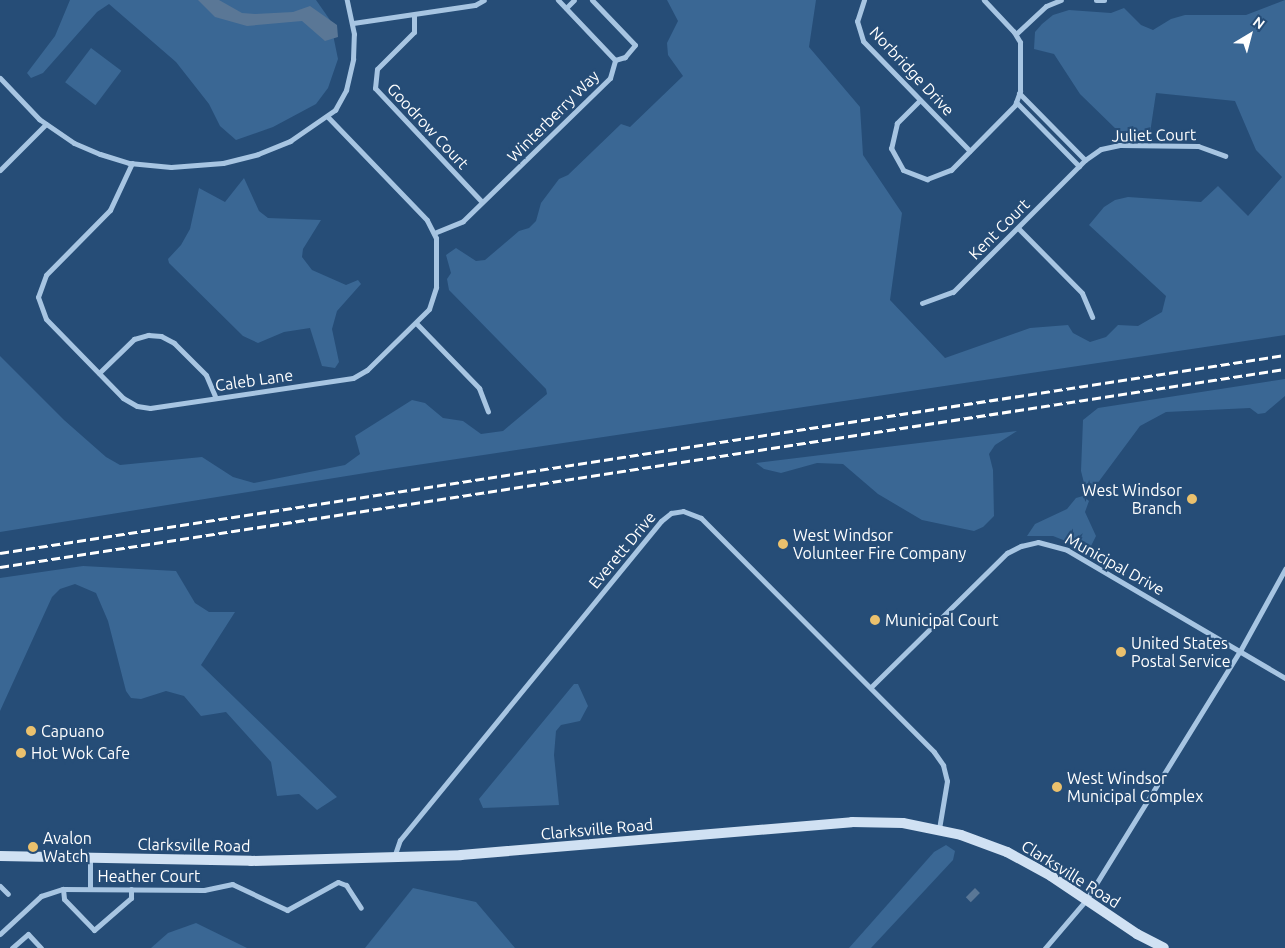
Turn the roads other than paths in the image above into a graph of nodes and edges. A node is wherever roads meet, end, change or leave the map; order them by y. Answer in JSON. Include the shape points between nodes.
{"nodes":[{"id":1,"x":347,"y":0,"type":"edge"},
{"id":2,"x":484,"y":0,"type":"edge"},
{"id":3,"x":558,"y":0,"type":"edge"},
{"id":4,"x":574,"y":0,"type":"edge"},
{"id":5,"x":592,"y":0,"type":"edge"},
{"id":6,"x":864,"y":0,"type":"edge"},
{"id":7,"x":984,"y":0,"type":"edge"},
{"id":8,"x":1061,"y":0,"type":"edge"},
{"id":9,"x":1096,"y":0,"type":"edge"},
{"id":10,"x":1104,"y":0,"type":"edge"},
{"id":11,"x":566,"y":8,"type":"junction"},
{"id":12,"x":414,"y":14,"type":"junction"},
{"id":13,"x":353,"y":23,"type":"junction"},
{"id":14,"x":1016,"y":34,"type":"junction"},
{"id":15,"x":615,"y":60,"type":"junction"},
{"id":16,"x":0,"y":78,"type":"edge"},
{"id":17,"x":1019,"y":93,"type":"junction"},
{"id":18,"x":920,"y":100,"type":"junction"},
{"id":19,"x":1016,"y":102,"type":"junction"},
{"id":20,"x":328,"y":117,"type":"junction"},
{"id":21,"x":46,"y":124,"type":"junction"},
{"id":22,"x":970,"y":151,"type":"junction"},
{"id":23,"x":1226,"y":156,"type":"dead end"},
{"id":24,"x":1085,"y":160,"type":"junction"},
{"id":25,"x":132,"y":163,"type":"junction"},
{"id":26,"x":1080,"y":166,"type":"junction"},
{"id":27,"x":0,"y":170,"type":"edge"},
{"id":28,"x":482,"y":202,"type":"junction"},
{"id":29,"x":1018,"y":228,"type":"junction"},
{"id":30,"x":434,"y":233,"type":"junction"},
{"id":31,"x":922,"y":303,"type":"dead end"},
{"id":32,"x":1092,"y":317,"type":"dead end"},
{"id":33,"x":416,"y":323,"type":"junction"},
{"id":34,"x":98,"y":373,"type":"junction"},
{"id":35,"x":216,"y":398,"type":"junction"},
{"id":36,"x":488,"y":411,"type":"dead end"},
{"id":37,"x":1285,"y":569,"type":"edge"},
{"id":38,"x":1240,"y":651,"type":"junction"},
{"id":39,"x":1285,"y":678,"type":"edge"},
{"id":40,"x":872,"y":686,"type":"junction"},
{"id":41,"x":939,"y":829,"type":"junction"},
{"id":42,"x":0,"y":856,"type":"edge"},
{"id":43,"x":394,"y":857,"type":"junction"},
{"id":44,"x":90,"y":858,"type":"junction"},
{"id":45,"x":0,"y":886,"type":"edge"},
{"id":46,"x":63,"y":889,"type":"junction"},
{"id":47,"x":90,"y":889,"type":"junction"},
{"id":48,"x":132,"y":889,"type":"junction"},
{"id":49,"x":8,"y":894,"type":"dead end"},
{"id":50,"x":1086,"y":900,"type":"junction"},
{"id":51,"x":361,"y":908,"type":"dead end"},
{"id":52,"x":0,"y":934,"type":"edge"},
{"id":53,"x":12,"y":948,"type":"edge"},
{"id":54,"x":41,"y":948,"type":"edge"},
{"id":55,"x":1045,"y":948,"type":"edge"},
{"id":56,"x":1164,"y":948,"type":"edge"}],
"edges":[{"from":1,"to":13,"type":"street"},
{"from":2,"to":12,"type":"street","via":[[475,5]]},
{"from":3,"to":11,"type":"street","name":"Winterberry Way"},
{"from":4,"to":11,"type":"street"},
{"from":5,"to":15,"type":"street","via":[[635,45],[625,57]]},
{"from":6,"to":18,"type":"street","name":"Norbridge Drive","via":[[857,21],[862,38]]},
{"from":7,"to":14,"type":"street"},
{"from":8,"to":14,"type":"street","via":[[1044,7]]},
{"from":9,"to":10,"type":"street"},
{"from":11,"to":15,"type":"street","name":"Winterberry Way"},
{"from":12,"to":13,"type":"street"},
{"from":12,"to":28,"type":"street","name":"Goodrow Court","via":[[414,32],[378,67],[375,88]]},
{"from":13,"to":20,"type":"street","via":[[354,46],[348,84]]},
{"from":14,"to":17,"type":"street","via":[[1021,49]]},
{"from":15,"to":28,"type":"street","name":"Winterberry Way","via":[[606,83]]},
{"from":16,"to":21,"type":"street","via":[[23,105]]},
{"from":17,"to":19,"type":"street"},
{"from":17,"to":24,"type":"street"},
{"from":18,"to":22,"type":"street","name":"Norbridge Drive"},
{"from":18,"to":22,"type":"street","via":[[899,120],[893,133],[892,152],[901,168],[916,177],[934,178],[948,172]]},
{"from":19,"to":22,"type":"street"},
{"from":19,"to":26,"type":"street"},
{"from":20,"to":25,"type":"street","via":[[286,143],[236,160],[171,168]]},
{"from":20,"to":30,"type":"street","via":[[428,220]]},
{"from":21,"to":25,"type":"street","via":[[86,149]]},
{"from":21,"to":27,"type":"street"},
{"from":23,"to":24,"type":"street","name":"Juliet Court","via":[[1198,146],[1123,144],[1104,148]]},
{"from":24,"to":26,"type":"street","name":"Kent Court"},
{"from":25,"to":34,"type":"street","name":"Caleb Lane","via":[[110,210],[46,275],[39,291],[39,306],[44,317]]},
{"from":26,"to":29,"type":"street","name":"Kent Court"},
{"from":28,"to":30,"type":"street","name":"Winterberry Way","via":[[459,224]]},
{"from":29,"to":31,"type":"street","name":"Kent Court","via":[[951,293]]},
{"from":29,"to":32,"type":"street","via":[[1083,294]]},
{"from":30,"to":33,"type":"street","name":"Caleb Lane","via":[[435,294],[429,309]]},
{"from":33,"to":35,"type":"street","name":"Caleb Lane","via":[[356,376]]},
{"from":33,"to":36,"type":"street","via":[[480,390]]},
{"from":34,"to":35,"type":"street","name":"Caleb Lane","via":[[127,401],[142,408]]},
{"from":34,"to":35,"type":"street","via":[[134,339],[145,335],[160,336],[174,343],[206,375]]},
{"from":37,"to":38,"type":"street"},
{"from":38,"to":39,"type":"street","name":"Municipal Drive"},
{"from":38,"to":40,"type":"street","name":"Municipal Drive","via":[[1067,550],[1052,544],[1034,543],[1016,548],[1002,558]]},
{"from":38,"to":50,"type":"street"},
{"from":40,"to":41,"type":"street","name":"Everett Drive","via":[[943,765],[947,781]]},
{"from":40,"to":43,"type":"street","name":"Everett Drive","via":[[702,518],[688,511],[671,513],[661,520],[430,803],[397,844]]},
{"from":41,"to":43,"type":"street","name":"Clarksville Road","via":[[903,823],[852,822],[469,854]]},
{"from":41,"to":50,"type":"street","name":"Clarksville Road","via":[[1007,852]]},
{"from":42,"to":44,"type":"street","name":"Clarksville Road"},
{"from":43,"to":44,"type":"street","name":"Clarksville Road","via":[[251,861]]},
{"from":44,"to":47,"type":"street"},
{"from":45,"to":49,"type":"street"},
{"from":46,"to":47,"type":"street","name":"Heather Court"},
{"from":46,"to":48,"type":"street","via":[[64,899],[94,930],[131,898]]},
{"from":46,"to":52,"type":"street","via":[[42,896]]},
{"from":47,"to":48,"type":"street","name":"Heather Court"},
{"from":48,"to":51,"type":"street","name":"Heather Court","via":[[204,890],[232,884],[287,910],[338,882],[346,885]]},
{"from":50,"to":55,"type":"street"},
{"from":50,"to":56,"type":"street","name":"Clarksville Road"},
{"from":53,"to":54,"type":"street","via":[[28,934]]}]}
